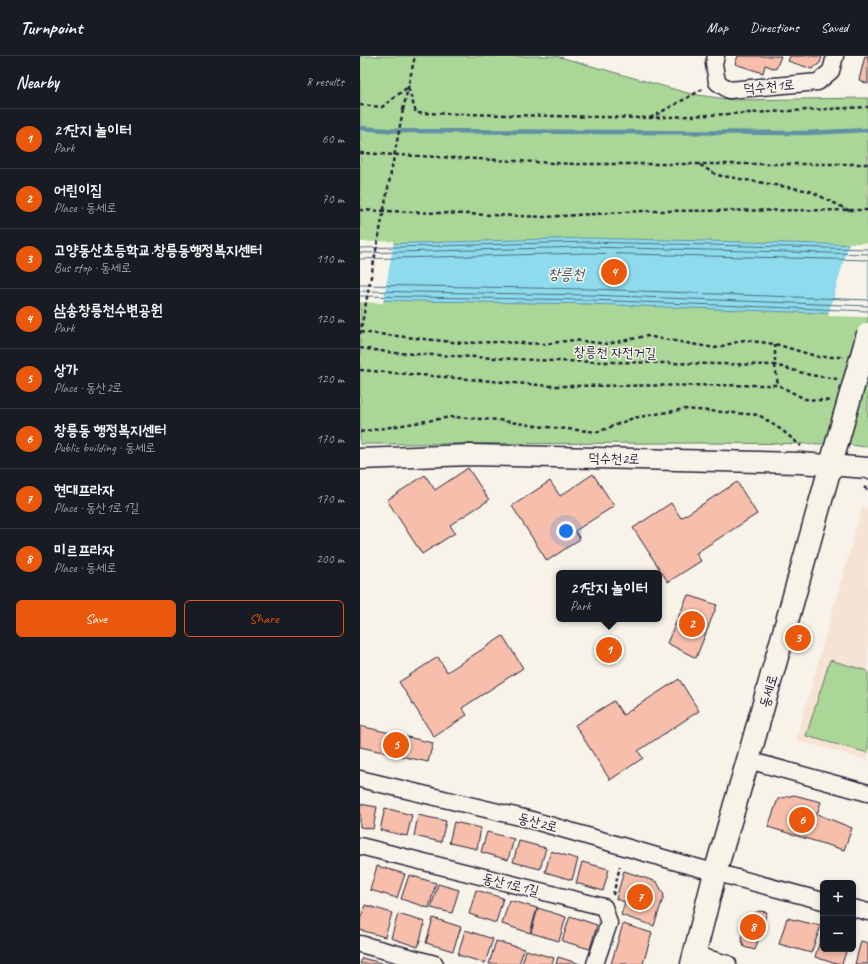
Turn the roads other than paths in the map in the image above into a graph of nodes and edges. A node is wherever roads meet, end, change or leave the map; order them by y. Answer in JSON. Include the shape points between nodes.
{"nodes":[{"id":1,"x":716,"y":56,"type":"edge"},
{"id":2,"x":835,"y":56,"type":"edge"},
{"id":3,"x":868,"y":334,"type":"edge"},
{"id":4,"x":360,"y":459,"type":"edge"},
{"id":5,"x":832,"y":466,"type":"junction"},
{"id":6,"x":866,"y":477,"type":"edge"},
{"id":7,"x":748,"y":760,"type":"junction"},
{"id":8,"x":360,"y":779,"type":"edge"},
{"id":9,"x":868,"y":793,"type":"edge"},
{"id":10,"x":360,"y":846,"type":"edge"},
{"id":11,"x":715,"y":873,"type":"junction"},
{"id":12,"x":820,"y":900,"type":"edge"},
{"id":13,"x":856,"y":909,"type":"edge"},
{"id":14,"x":868,"y":912,"type":"edge"},
{"id":15,"x":360,"y":944,"type":"edge"},
{"id":16,"x":694,"y":959,"type":"edge"},
{"id":17,"x":435,"y":964,"type":"edge"},
{"id":18,"x":595,"y":964,"type":"edge"},
{"id":19,"x":728,"y":964,"type":"edge"}],
"edges":[{"from":1,"to":2,"type":"street","name":"덕수천1로","via":[[714,64],[717,82],[729,90],[818,82],[830,71]]},
{"from":3,"to":5,"type":"main road","name":"동세로","bridge":true,"via":[[840,410]]},
{"from":4,"to":5,"type":"street","name":"덕수천2로","via":[[470,455],[800,463]]},
{"from":5,"to":6,"type":"street","name":"덕수천2로"},
{"from":5,"to":7,"type":"main road","name":"동세로"},
{"from":7,"to":9,"type":"street"},
{"from":7,"to":11,"type":"main road","name":"동세로"},
{"from":8,"to":11,"type":"street","name":"동산2로","via":[[528,819]]},
{"from":10,"to":18,"type":"street","name":"동산1로1길","via":[[604,907],[609,923]]},
{"from":11,"to":12,"type":"street","name":"동산2로"},
{"from":11,"to":16,"type":"main road","name":"동세로"},
{"from":13,"to":14,"type":"street"},
{"from":15,"to":17,"type":"street"},
{"from":16,"to":19,"type":"street"}]}
